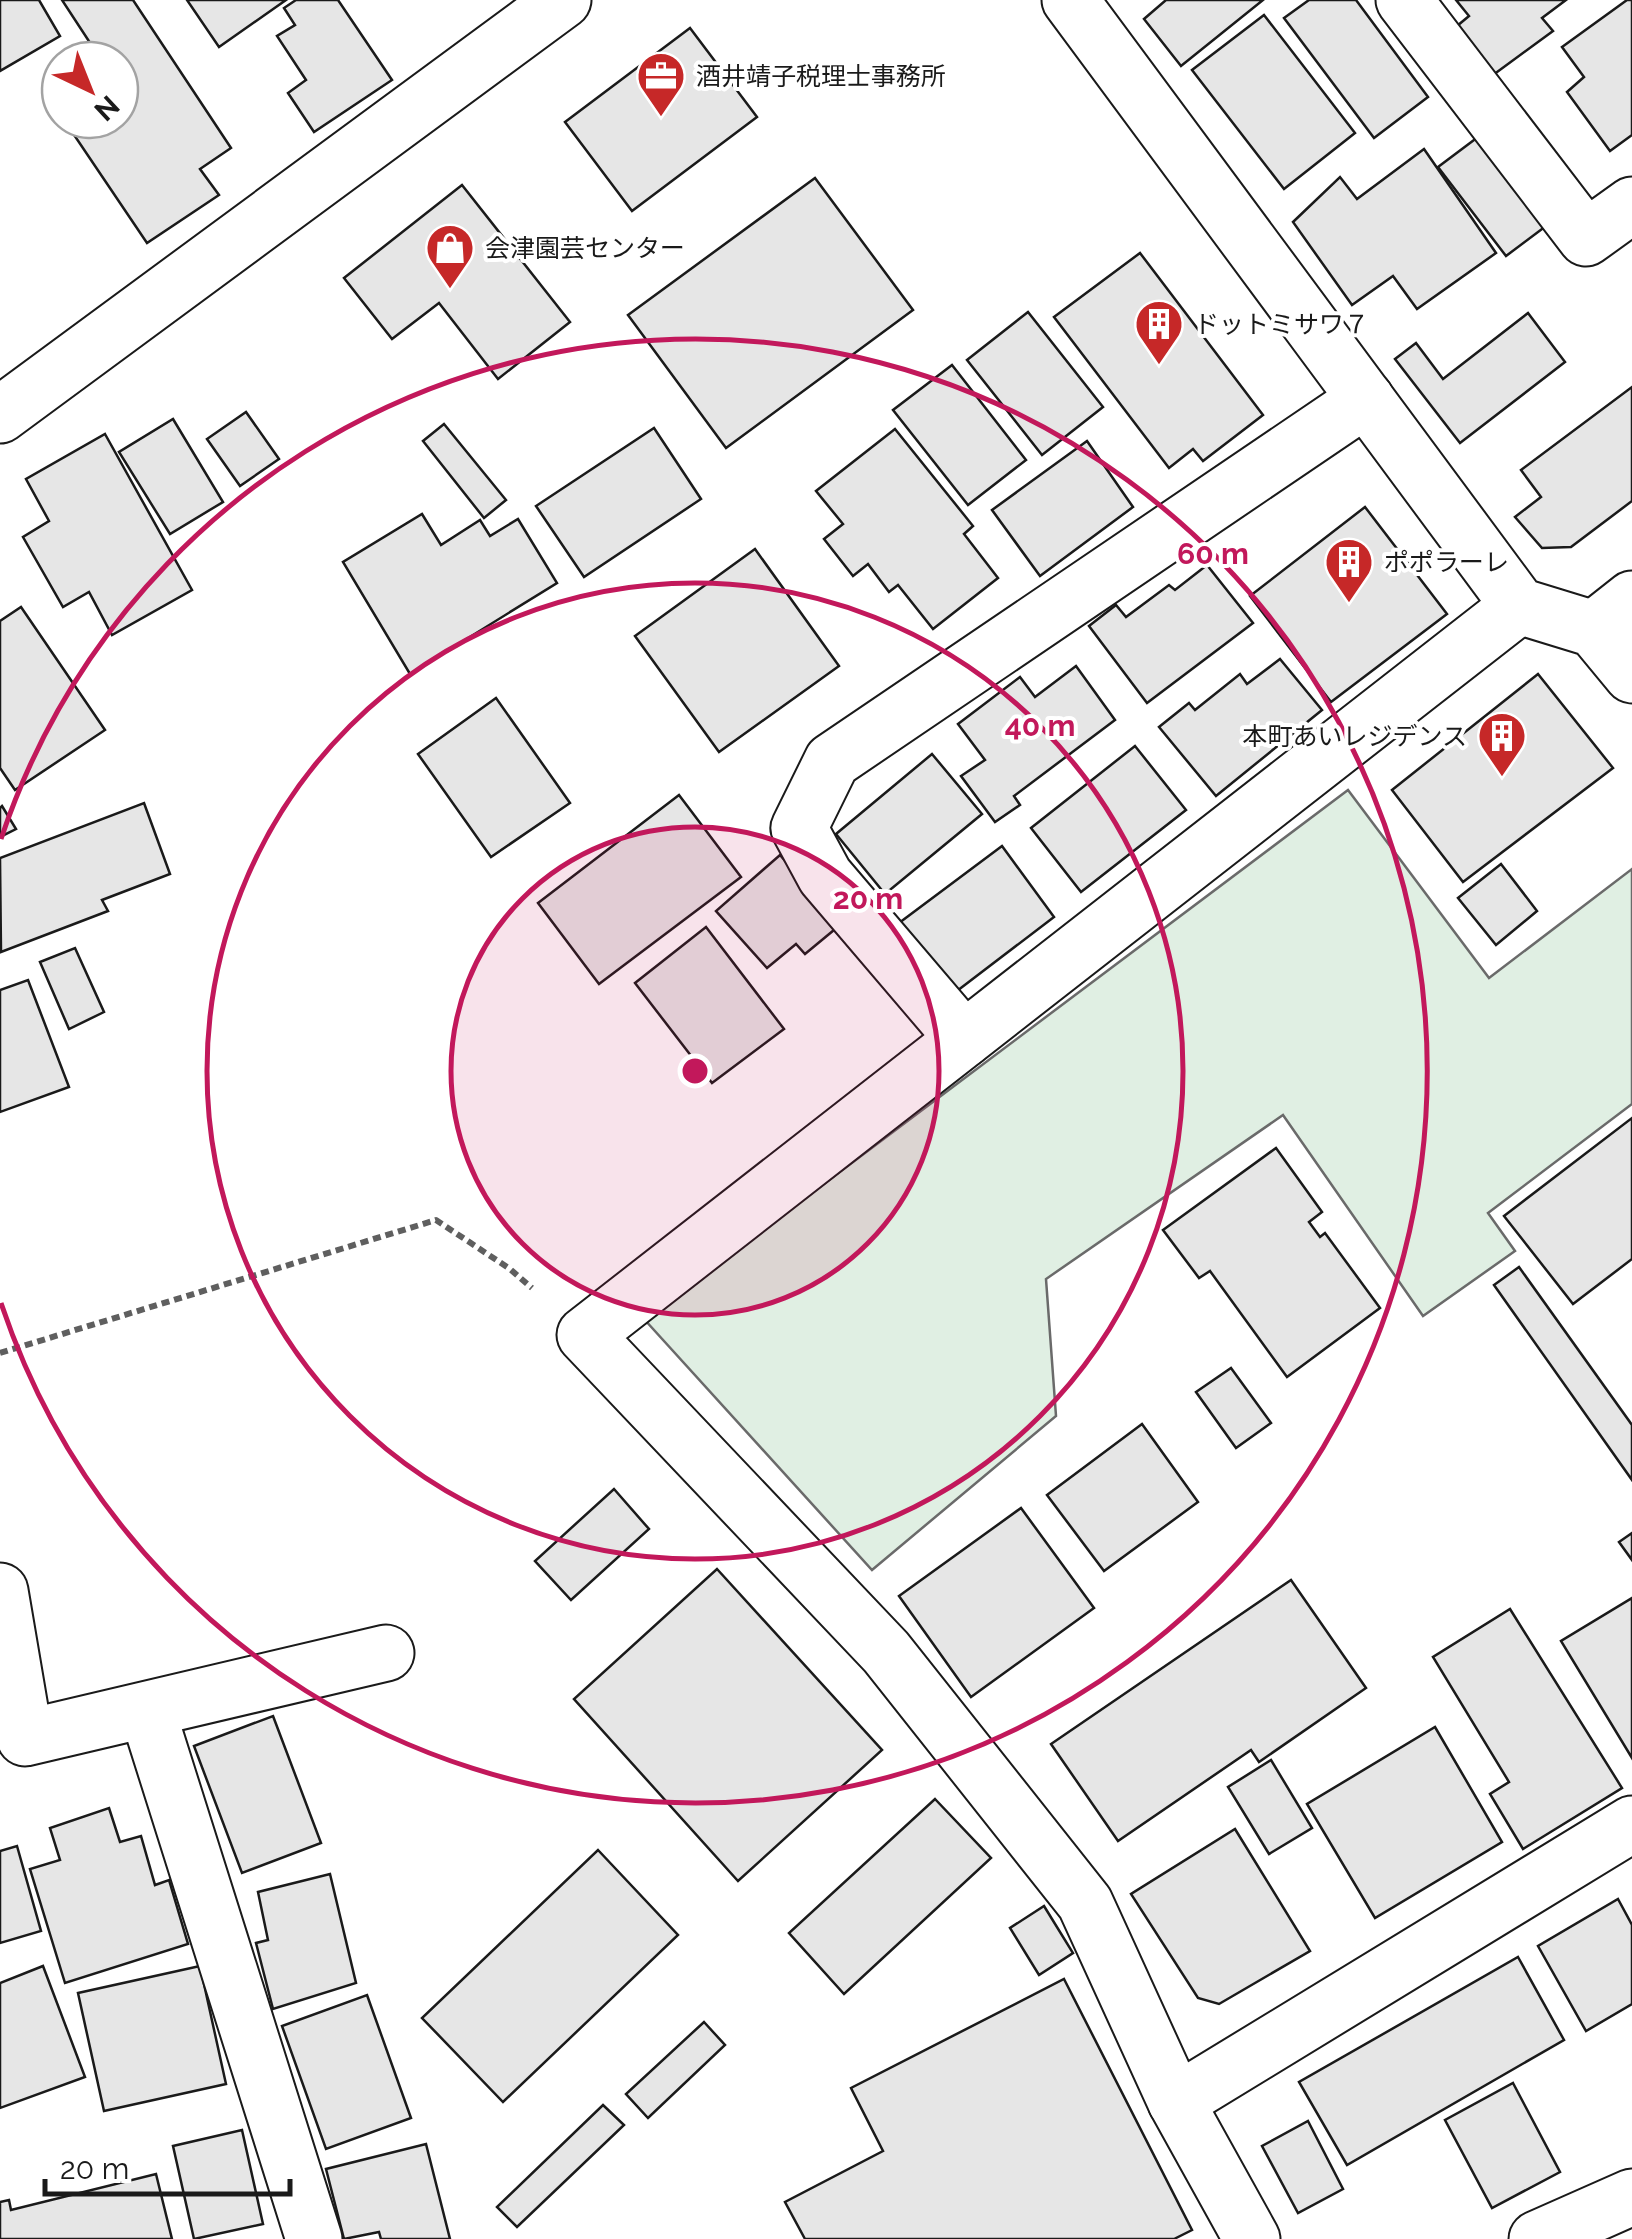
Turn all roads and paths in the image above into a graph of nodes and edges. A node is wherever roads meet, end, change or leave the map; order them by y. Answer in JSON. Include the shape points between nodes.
{"nodes":[{"id":1,"x":563,"y":0,"type":"edge"},
{"id":2,"x":1070,"y":0,"type":"edge"},
{"id":3,"x":1404,"y":0,"type":"edge"},
{"id":4,"x":1632,"y":205,"type":"edge"},
{"id":5,"x":1366,"y":399,"type":"junction"},
{"id":6,"x":0,"y":415,"type":"edge"},
{"id":7,"x":1520,"y":606,"type":"junction"},
{"id":8,"x":1613,"y":614,"type":"edge"},
{"id":9,"x":1632,"y":675,"type":"edge"},
{"id":10,"x":964,"y":1039,"type":"junction"},
{"id":11,"x":585,"y":1335,"type":"junction"},
{"id":12,"x":0,"y":1353,"type":"edge"},
{"id":13,"x":0,"y":1591,"type":"edge"},
{"id":14,"x":386,"y":1653,"type":"dead end"},
{"id":15,"x":147,"y":1710,"type":"junction"},
{"id":16,"x":1632,"y":1824,"type":"edge"},
{"id":17,"x":1176,"y":2102,"type":"junction"},
{"id":18,"x":1632,"y":2197,"type":"edge"},
{"id":19,"x":314,"y":2239,"type":"edge"},
{"id":20,"x":1252,"y":2239,"type":"edge"},
{"id":21,"x":1537,"y":2239,"type":"edge"}],
"edges":[{"from":1,"to":6,"type":"street"},
{"from":2,"to":5,"type":"street"},
{"from":3,"to":4,"type":"street","via":[[1586,238]]},
{"from":5,"to":7,"type":"street"},
{"from":5,"to":10,"type":"street","via":[[832,762],[798,828],[825,876]]},
{"from":7,"to":8,"type":"street"},
{"from":7,"to":10,"type":"street"},
{"from":8,"to":9,"type":"street"},
{"from":10,"to":11,"type":"street"},
{"from":11,"to":12,"type":"path","via":[[510,1269],[436,1220]]},
{"from":11,"to":17,"type":"street","via":[[886,1652],[1086,1903]]},
{"from":13,"to":15,"type":"street","via":[[26,1738]]},
{"from":14,"to":15,"type":"street"},
{"from":15,"to":19,"type":"street"},
{"from":16,"to":17,"type":"street"},
{"from":17,"to":20,"type":"street"},
{"from":18,"to":21,"type":"street"}]}
